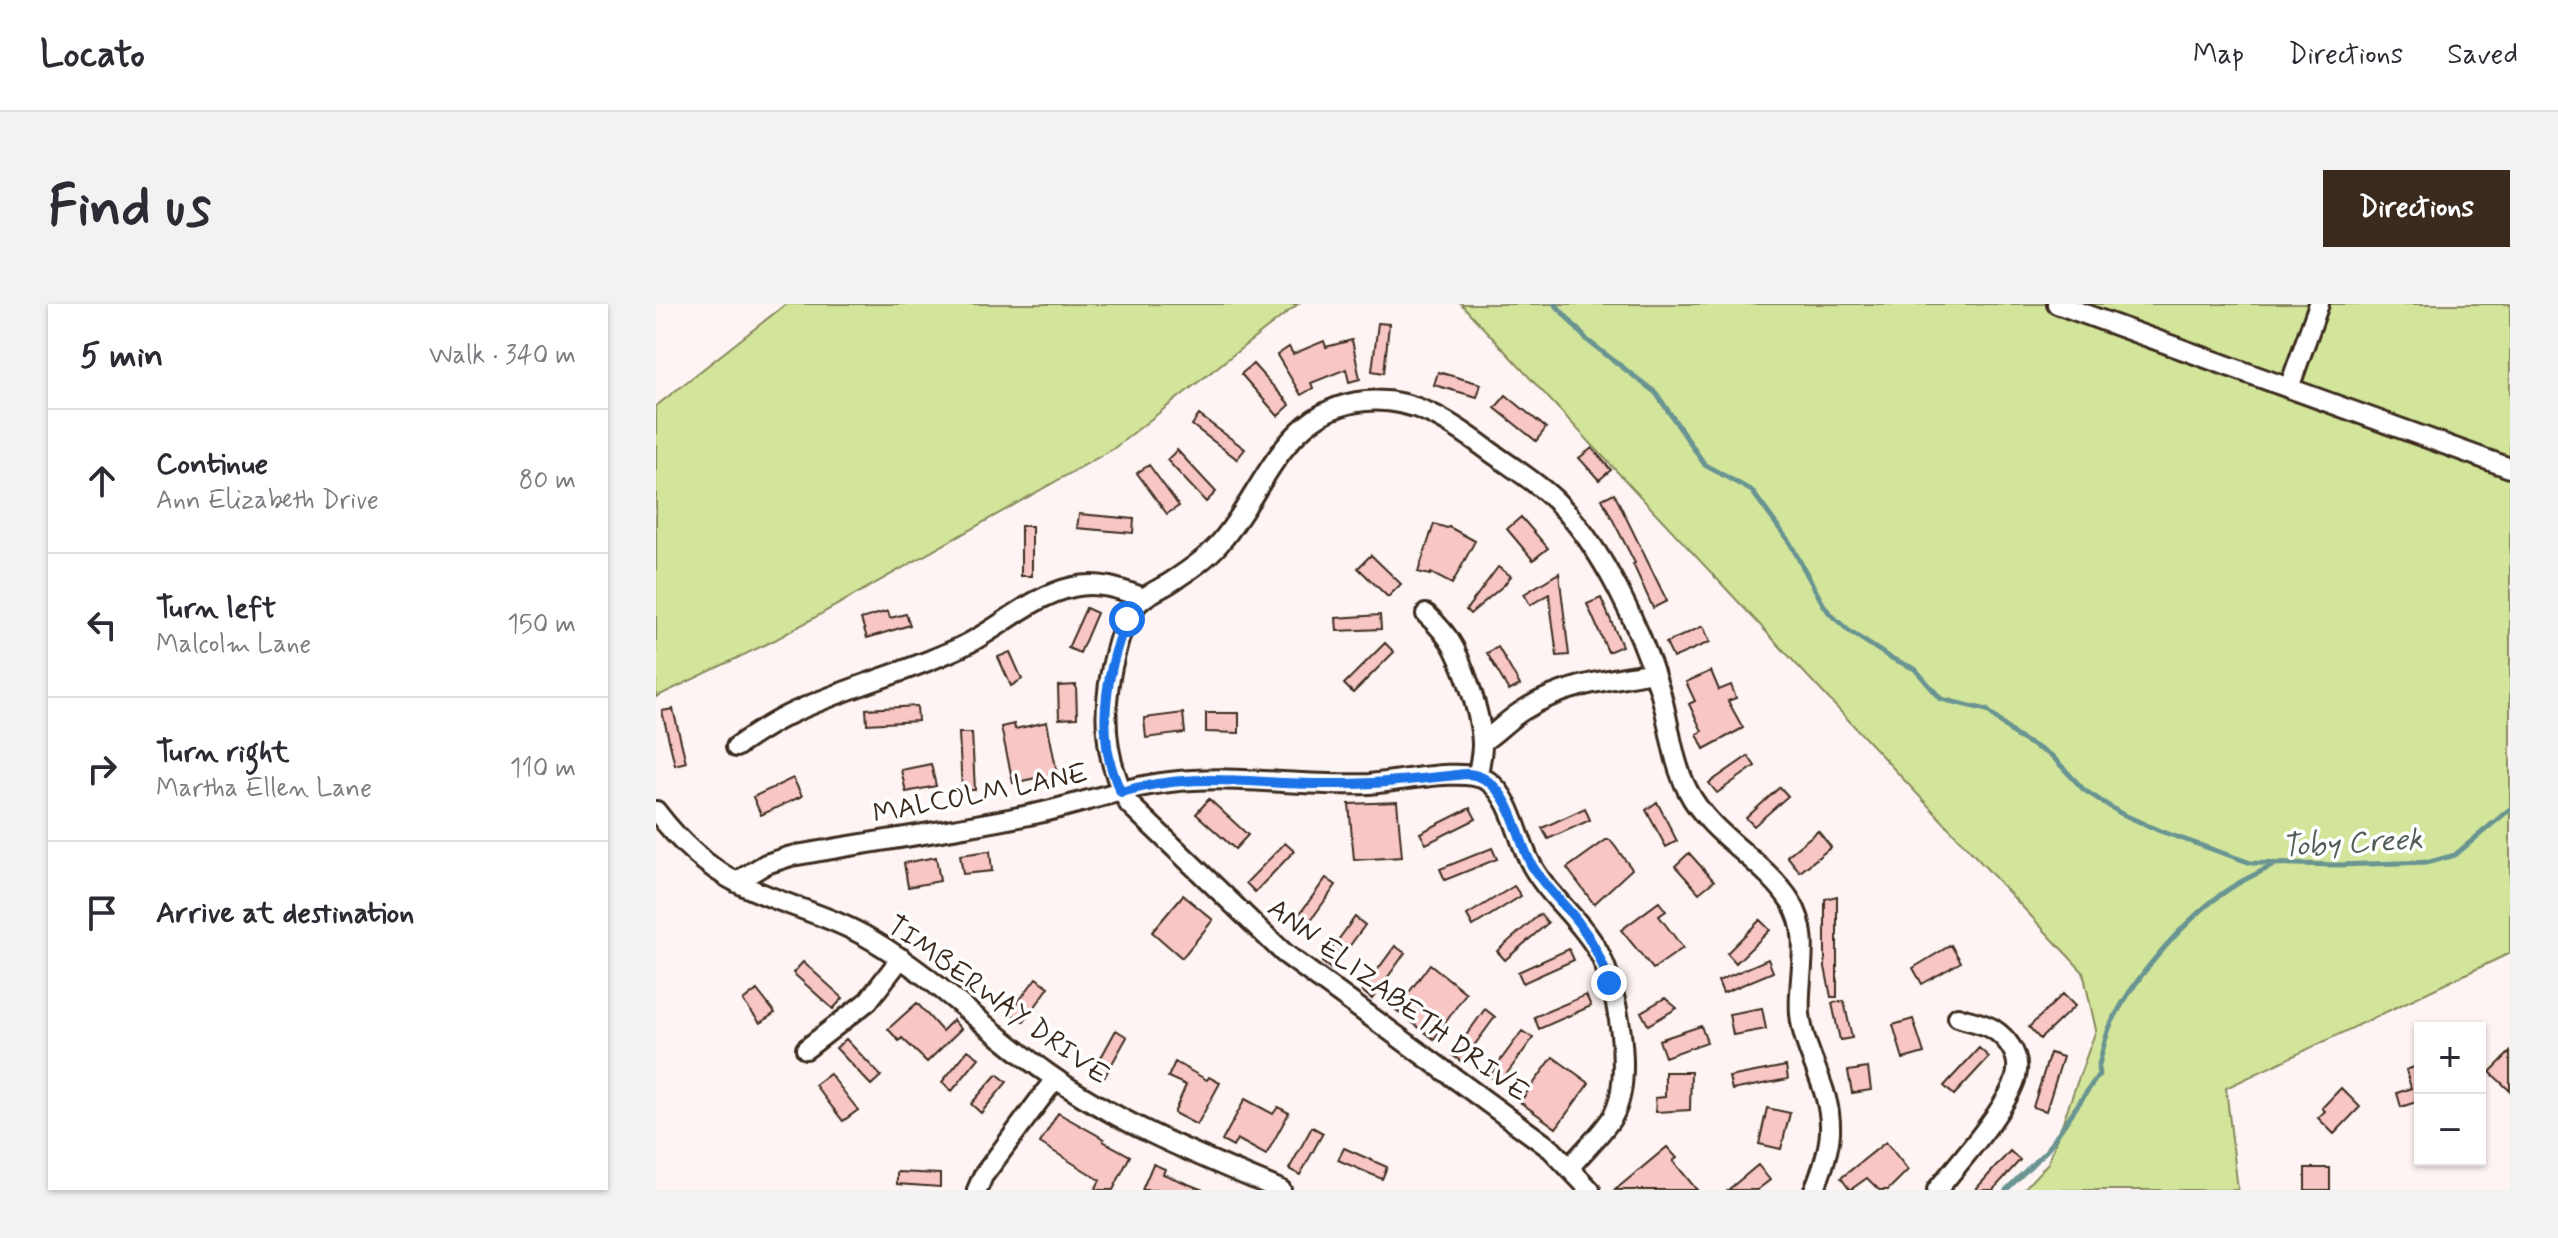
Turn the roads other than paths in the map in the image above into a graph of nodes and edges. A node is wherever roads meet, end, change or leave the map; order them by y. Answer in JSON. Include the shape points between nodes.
{"nodes":[{"id":1,"x":2057,"y":304,"type":"edge"},
{"id":2,"x":2319,"y":304,"type":"edge"},
{"id":3,"x":2289,"y":388,"type":"junction"},
{"id":4,"x":2510,"y":468,"type":"edge"},
{"id":5,"x":1144,"y":598,"type":"junction"},
{"id":6,"x":1426,"y":614,"type":"dead end"},
{"id":7,"x":1654,"y":672,"type":"junction"},
{"id":8,"x":1482,"y":742,"type":"junction"},
{"id":9,"x":736,"y":747,"type":"dead end"},
{"id":10,"x":1478,"y":776,"type":"junction"},
{"id":11,"x":1121,"y":792,"type":"junction"},
{"id":12,"x":656,"y":811,"type":"edge"},
{"id":13,"x":736,"y":882,"type":"junction"},
{"id":14,"x":901,"y":958,"type":"junction"},
{"id":15,"x":1958,"y":1017,"type":"dead end"},
{"id":16,"x":806,"y":1049,"type":"dead end"},
{"id":17,"x":1055,"y":1079,"type":"junction"},
{"id":18,"x":1570,"y":1167,"type":"junction"},
{"id":19,"x":977,"y":1190,"type":"edge"},
{"id":20,"x":1281,"y":1190,"type":"edge"},
{"id":21,"x":1590,"y":1190,"type":"edge"},
{"id":22,"x":1814,"y":1190,"type":"edge"},
{"id":23,"x":1937,"y":1190,"type":"edge"}],
"edges":[{"from":1,"to":3,"type":"street"},
{"from":2,"to":3,"type":"street"},
{"from":3,"to":4,"type":"street"},
{"from":5,"to":7,"type":"street","name":"ANN ELIZABETH DRIVE","via":[[1219,544],[1272,463],[1305,426],[1361,401],[1394,402],[1455,426],[1560,505],[1598,554]]},
{"from":5,"to":9,"type":"street","via":[[1097,585],[1055,592],[968,644],[787,715]]},
{"from":5,"to":11,"type":"street","name":"ANN ELIZABETH DRIVE","via":[[1127,619],[1107,690],[1107,739]]},
{"from":6,"to":8,"type":"street","via":[[1453,647]]},
{"from":7,"to":8,"type":"street","via":[[1548,696]]},
{"from":7,"to":22,"type":"street","name":"ANN ELIZABETH DRIVE","via":[[1687,790],[1707,817],[1778,886],[1800,924],[1801,1017],[1829,1108],[1827,1156]]},
{"from":8,"to":10,"type":"street"},
{"from":10,"to":11,"type":"street","name":"MALCOLM LANE","via":[[1370,784],[1212,778]]},
{"from":10,"to":18,"type":"street","via":[[1500,792],[1542,883],[1593,943],[1613,997],[1622,1085],[1612,1117]]},
{"from":11,"to":13,"type":"street","name":"MALCOLM LANE","via":[[1029,815],[791,856]]},
{"from":11,"to":18,"type":"street","name":"ANN ELIZABETH DRIVE","via":[[1284,953]]},
{"from":12,"to":13,"type":"street","name":"TIMBERWAY DRIVE","via":[[687,846]]},
{"from":13,"to":14,"type":"street","name":"TIMBERWAY DRIVE","via":[[835,920]]},
{"from":14,"to":16,"type":"street","via":[[868,1001]]},
{"from":14,"to":17,"type":"street","name":"TIMBERWAY DRIVE"},
{"from":15,"to":23,"type":"street","via":[[1987,1026],[2005,1039],[2015,1053],[2017,1073],[1999,1109]]},
{"from":17,"to":19,"type":"street"},
{"from":17,"to":20,"type":"street","name":"TIMBERWAY DRIVE","via":[[1154,1136]]},
{"from":18,"to":21,"type":"street","name":"ANN ELIZABETH DRIVE"}]}
